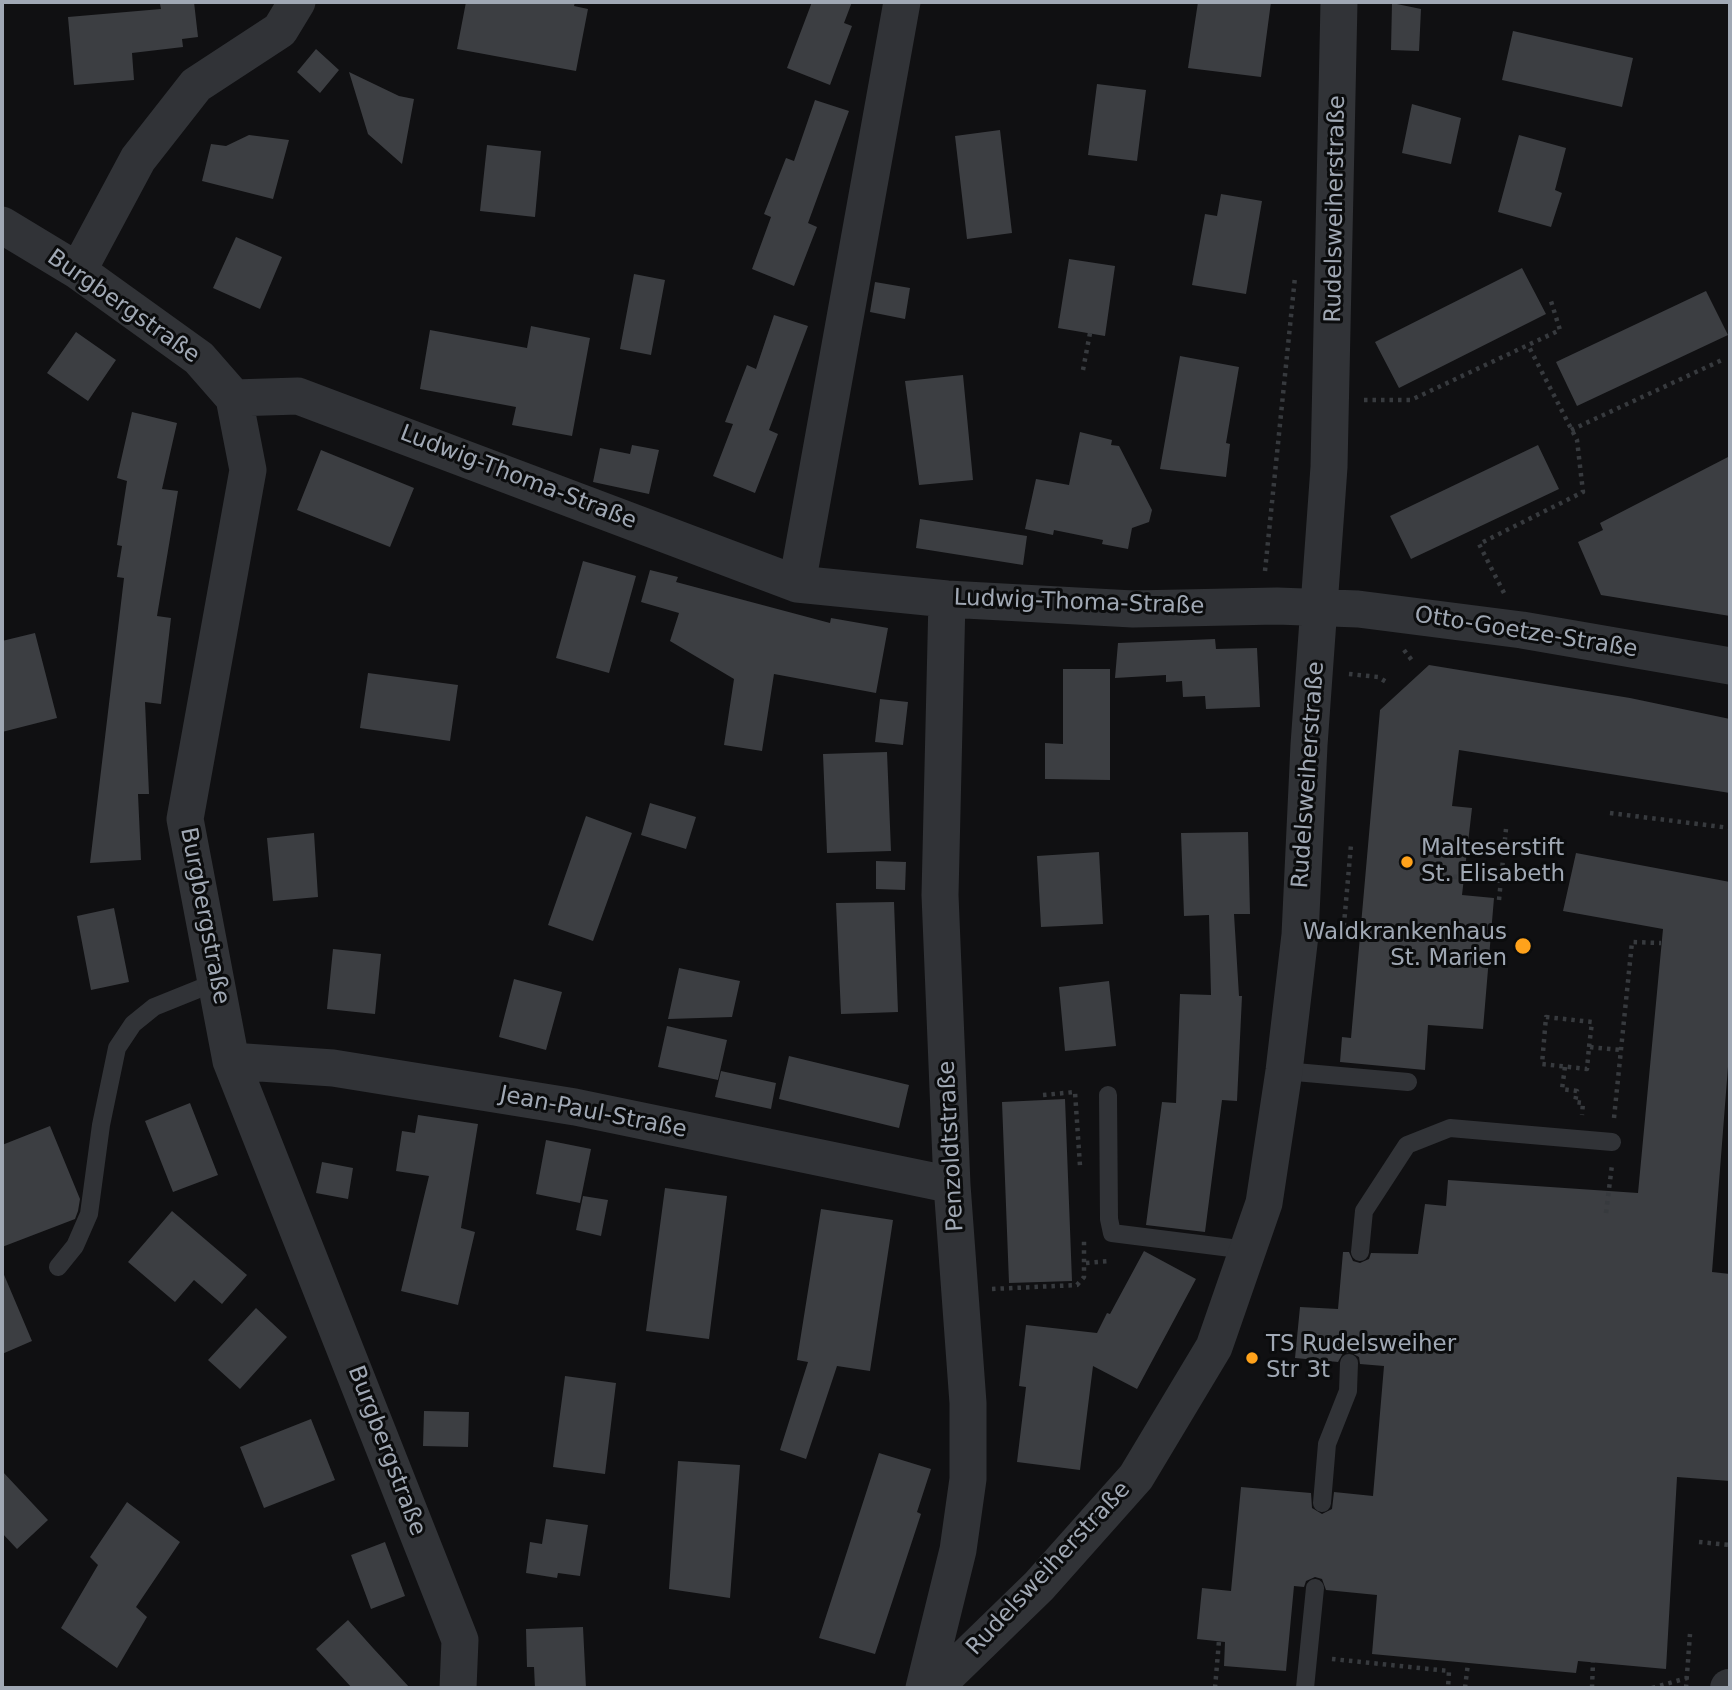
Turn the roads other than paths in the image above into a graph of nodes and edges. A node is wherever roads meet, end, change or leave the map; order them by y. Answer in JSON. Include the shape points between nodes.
{"nodes":[{"id":1,"x":297,"y":2,"type":"edge"},
{"id":2,"x":902,"y":2,"type":"edge"},
{"id":3,"x":1339,"y":2,"type":"edge"},
{"id":4,"x":2,"y":225,"type":"edge"},
{"id":5,"x":78,"y":271,"type":"junction"},
{"id":6,"x":234,"y":398,"type":"junction"},
{"id":7,"x":797,"y":584,"type":"junction"},
{"id":8,"x":947,"y":599,"type":"junction"},
{"id":9,"x":1320,"y":608,"type":"junction"},
{"id":10,"x":1730,"y":666,"type":"edge"},
{"id":11,"x":216,"y":982,"type":"junction"},
{"id":12,"x":231,"y":1061,"type":"junction"},
{"id":13,"x":1284,"y":1071,"type":"junction"},
{"id":14,"x":1408,"y":1082,"type":"dead end"},
{"id":15,"x":1108,"y":1095,"type":"dead end"},
{"id":16,"x":1607,"y":1141,"type":"road end"},
{"id":17,"x":952,"y":1185,"type":"junction"},
{"id":18,"x":1248,"y":1250,"type":"junction"},
{"id":19,"x":1360,"y":1252,"type":"dead end"},
{"id":20,"x":58,"y":1267,"type":"dead end"},
{"id":21,"x":1349,"y":1363,"type":"dead end"},
{"id":22,"x":1322,"y":1503,"type":"dead end"},
{"id":23,"x":1315,"y":1588,"type":"dead end"},
{"id":24,"x":458,"y":1688,"type":"edge"},
{"id":25,"x":924,"y":1688,"type":"edge"},
{"id":26,"x":934,"y":1688,"type":"edge"},
{"id":27,"x":1305,"y":1688,"type":"edge"}],
"edges":[{"from":1,"to":5,"type":"street","via":[[280,30],[196,85],[138,159]]},
{"from":2,"to":7,"type":"street"},
{"from":3,"to":9,"type":"street","name":"Rudelsweiherstraße","via":[[1332,400]]},
{"from":4,"to":5,"type":"street","name":"Burgbergstraße"},
{"from":5,"to":6,"type":"street","name":"Burgbergstraße","via":[[199,358]]},
{"from":6,"to":7,"type":"street","name":"Ludwig-Thoma-Straße","via":[[298,396]]},
{"from":6,"to":11,"type":"street","name":"Burgbergstraße","via":[[248,471],[185,819]]},
{"from":7,"to":8,"type":"street","name":"Ludwig-Thoma-Straße"},
{"from":8,"to":9,"type":"street","name":"Ludwig-Thoma-Straße","via":[[1133,609]]},
{"from":8,"to":17,"type":"street","name":"Penzoldtstraße","via":[[940,895]]},
{"from":9,"to":10,"type":"street","name":"Otto-Goetze-Straße","via":[[1522,629]]},
{"from":9,"to":13,"type":"street","name":"Rudelsweiherstraße","via":[[1300,935]]},
{"from":11,"to":12,"type":"street","name":"Burgbergstraße"},
{"from":11,"to":20,"type":"lane","via":[[154,1007],[133,1024],[117,1048],[89,1214],[75,1246]]},
{"from":12,"to":17,"type":"street","name":"Jean-Paul-Straße","via":[[333,1068],[575,1107]]},
{"from":12,"to":24,"type":"street","name":"Burgbergstraße","via":[[460,1640]]},
{"from":13,"to":14,"type":"lane"},
{"from":13,"to":18,"type":"street","name":"Rudelsweiherstraße","via":[[1264,1203]]},
{"from":15,"to":18,"type":"lane","via":[[1112,1233]]},
{"from":16,"to":19,"type":"lane","via":[[1450,1128],[1406,1145],[1364,1211]]},
{"from":17,"to":25,"type":"street","name":"Penzoldtstraße","via":[[968,1403],[968,1479],[958,1550]]},
{"from":18,"to":26,"type":"street","name":"Rudelsweiherstraße","via":[[1214,1348],[1136,1477],[1039,1586]]},
{"from":21,"to":22,"type":"lane","via":[[1348,1391],[1327,1444]]},
{"from":23,"to":27,"type":"lane"}]}
